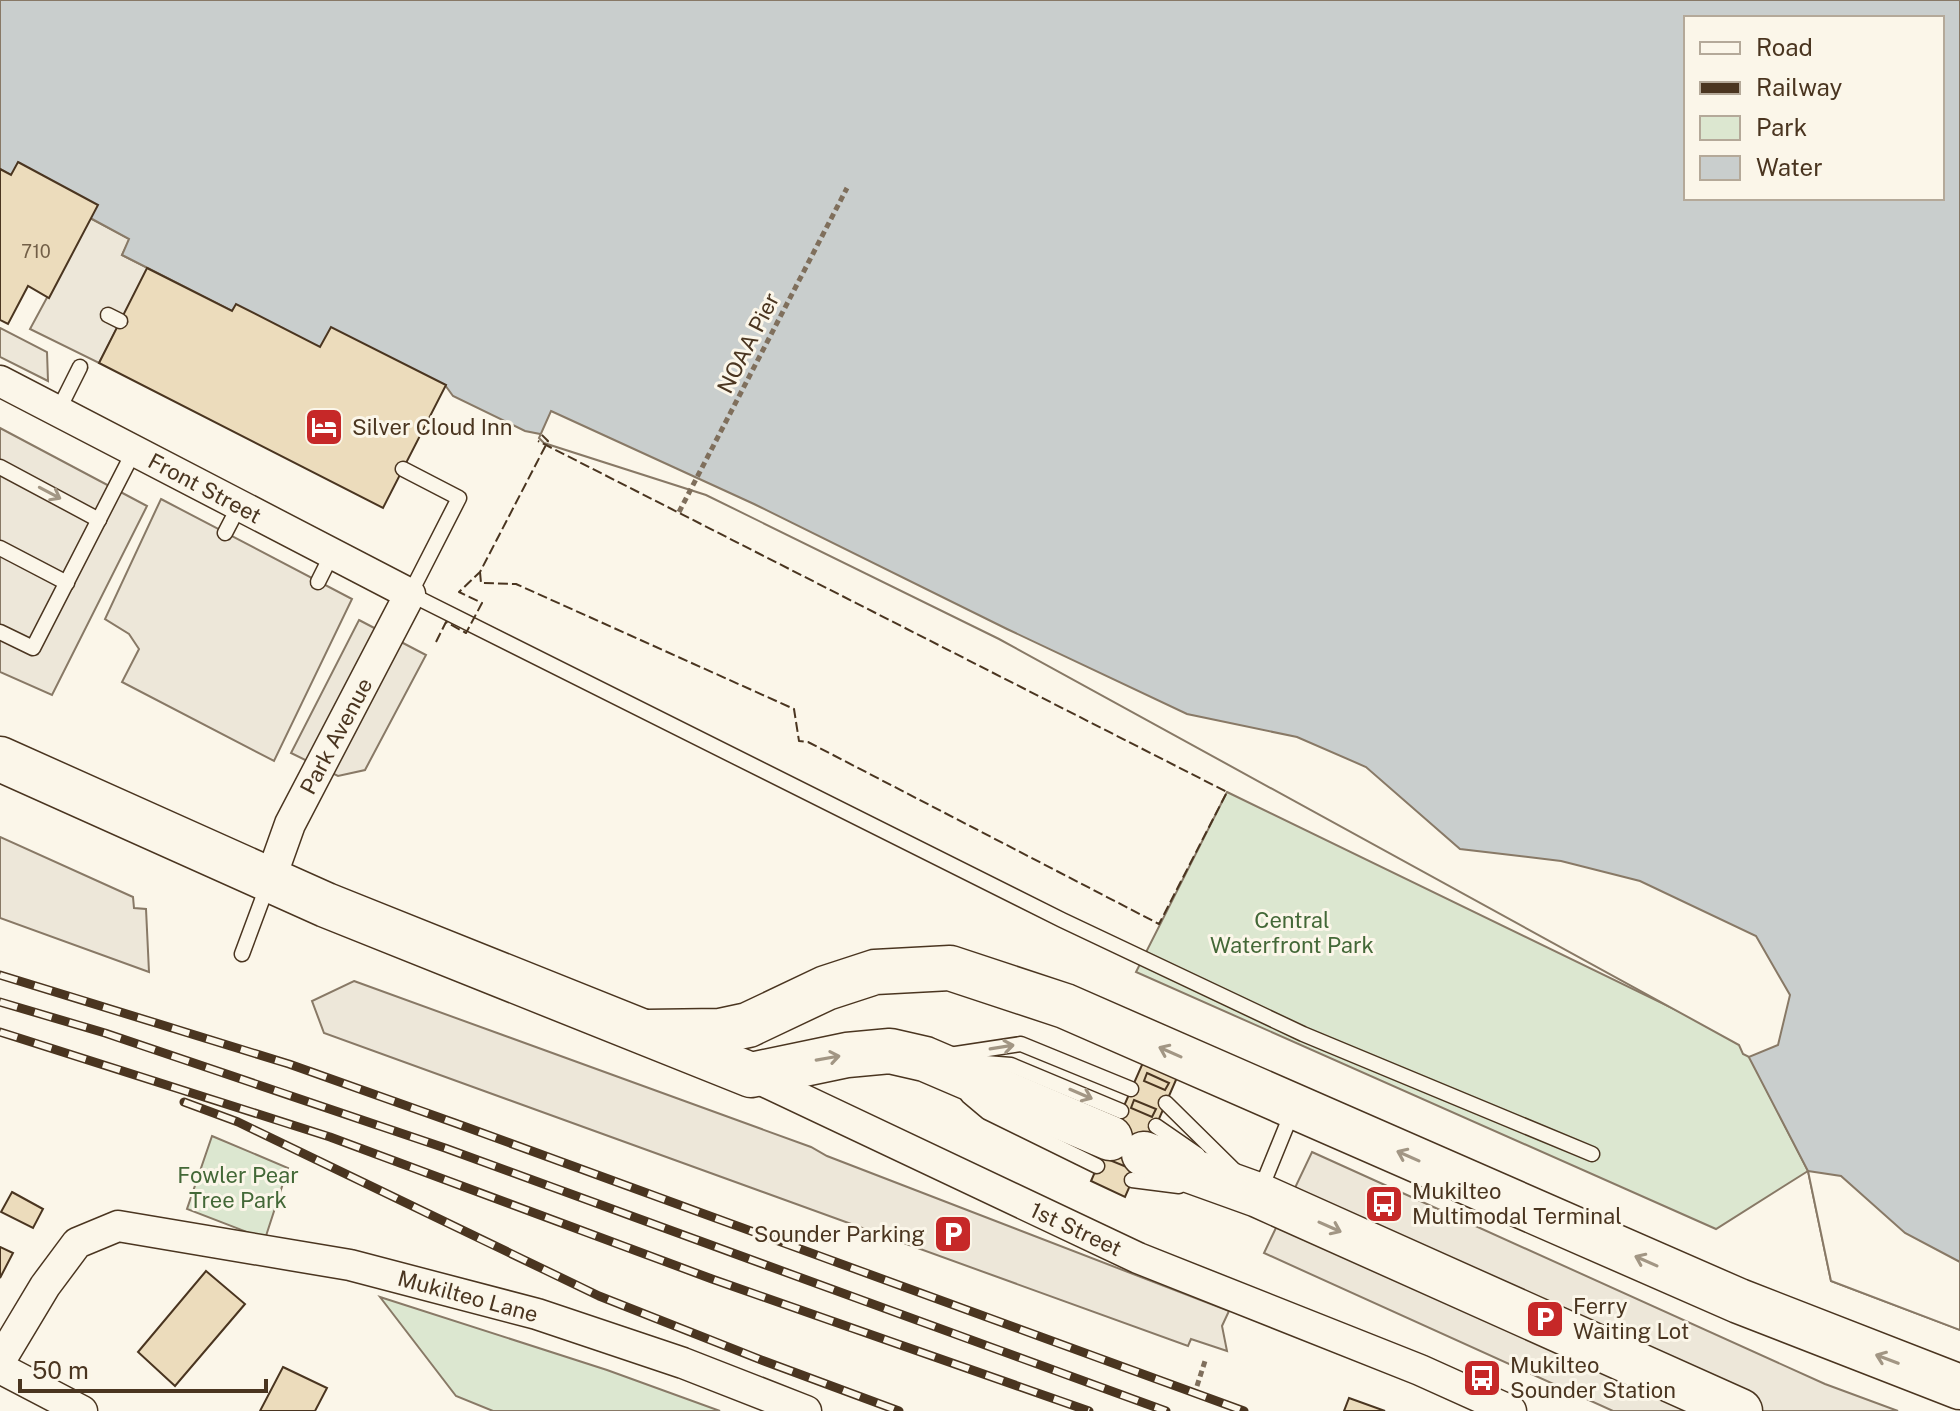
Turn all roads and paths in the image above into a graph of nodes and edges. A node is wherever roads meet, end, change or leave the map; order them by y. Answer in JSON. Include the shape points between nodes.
{"nodes":[{"id":1,"x":847,"y":188,"type":"dead end"},
{"id":2,"x":80,"y":367,"type":"dead end"},
{"id":3,"x":0,"y":381,"type":"edge"},
{"id":4,"x":58,"y":411,"type":"junction"},
{"id":5,"x":134,"y":451,"type":"junction"},
{"id":6,"x":0,"y":467,"type":"edge"},
{"id":7,"x":403,"y":469,"type":"dead end"},
{"id":8,"x":239,"y":506,"type":"junction"},
{"id":9,"x":679,"y":512,"type":"dead end"},
{"id":10,"x":99,"y":520,"type":"junction"},
{"id":11,"x":225,"y":533,"type":"dead end"},
{"id":12,"x":0,"y":548,"type":"edge"},
{"id":13,"x":332,"y":554,"type":"junction"},
{"id":14,"x":318,"y":582,"type":"dead end"},
{"id":15,"x":67,"y":583,"type":"junction"},
{"id":16,"x":410,"y":594,"type":"junction"},
{"id":17,"x":0,"y":632,"type":"edge"},
{"id":18,"x":0,"y":759,"type":"edge"},
{"id":19,"x":270,"y":880,"type":"junction"},
{"id":20,"x":242,"y":954,"type":"dead end"},
{"id":21,"x":647,"y":1032,"type":"junction"},
{"id":22,"x":925,"y":1059,"type":"junction"},
{"id":23,"x":751,"y":1075,"type":"junction"},
{"id":24,"x":1131,"y":1089,"type":"dead end"},
{"id":25,"x":1166,"y":1103,"type":"dead end"},
{"id":26,"x":1295,"y":1107,"type":"junction"},
{"id":27,"x":1592,"y":1154,"type":"dead end"},
{"id":28,"x":1258,"y":1195,"type":"junction"},
{"id":29,"x":0,"y":1361,"type":"edge"},
{"id":30,"x":1205,"y":1361,"type":"dead end"},
{"id":31,"x":0,"y":1368,"type":"edge"},
{"id":32,"x":1197,"y":1386,"type":"dead end"},
{"id":33,"x":1960,"y":1387,"type":"edge"},
{"id":34,"x":82,"y":1411,"type":"edge"},
{"id":35,"x":806,"y":1411,"type":"edge"},
{"id":36,"x":1511,"y":1411,"type":"edge"},
{"id":37,"x":1740,"y":1411,"type":"edge"}],
"edges":[{"from":1,"to":9,"type":"path","name":"NOAA Pier"},
{"from":2,"to":4,"type":"lane"},
{"from":3,"to":4,"type":"street","name":"Front Street"},
{"from":4,"to":5,"type":"street","name":"Front Street"},
{"from":5,"to":8,"type":"street","name":"Front Street"},
{"from":5,"to":10,"type":"lane"},
{"from":6,"to":10,"type":"lane","one_way":true},
{"from":7,"to":16,"type":"lane","via":[[459,498]]},
{"from":8,"to":11,"type":"lane"},
{"from":8,"to":13,"type":"street","name":"Front Street"},
{"from":10,"to":15,"type":"lane"},
{"from":12,"to":15,"type":"lane"},
{"from":13,"to":14,"type":"lane"},
{"from":13,"to":16,"type":"street","name":"Front Street"},
{"from":15,"to":17,"type":"lane","via":[[33,648]]},
{"from":16,"to":19,"type":"street","name":"Park Avenue","via":[[290,824]]},
{"from":16,"to":27,"type":"lane","via":[[1275,1021]]},
{"from":18,"to":19,"type":"main road","name":"1st Street"},
{"from":19,"to":20,"type":"lane"},
{"from":19,"to":21,"type":"main road","name":"1st Street"},
{"from":21,"to":23,"type":"main road","name":"1st Street"},
{"from":26,"to":21,"type":"main road","one_way":true,"via":[[1065,1006],[950,968],[875,972],[826,988],[748,1025],[720,1031]]},
{"from":23,"to":22,"type":"main road","one_way":true,"via":[[890,1051]]},
{"from":22,"to":24,"type":"lane","one_way":true,"via":[[1021,1044]]},
{"from":22,"to":28,"type":"main road","via":[[1127,1146]]},
{"from":23,"to":36,"type":"street","name":"1st Street","via":[[1138,1258]]},
{"from":25,"to":28,"type":"lane"},
{"from":26,"to":28,"type":"lane"},
{"from":33,"to":26,"type":"main road","one_way":true,"via":[[1739,1301]]},
{"from":28,"to":37,"type":"main road","one_way":true},
{"from":29,"to":35,"type":"street","name":"Mukilteo Lane","via":[[77,1243],[118,1226],[350,1265],[537,1314]]},
{"from":30,"to":32,"type":"path"},
{"from":31,"to":34,"type":"street"}]}
